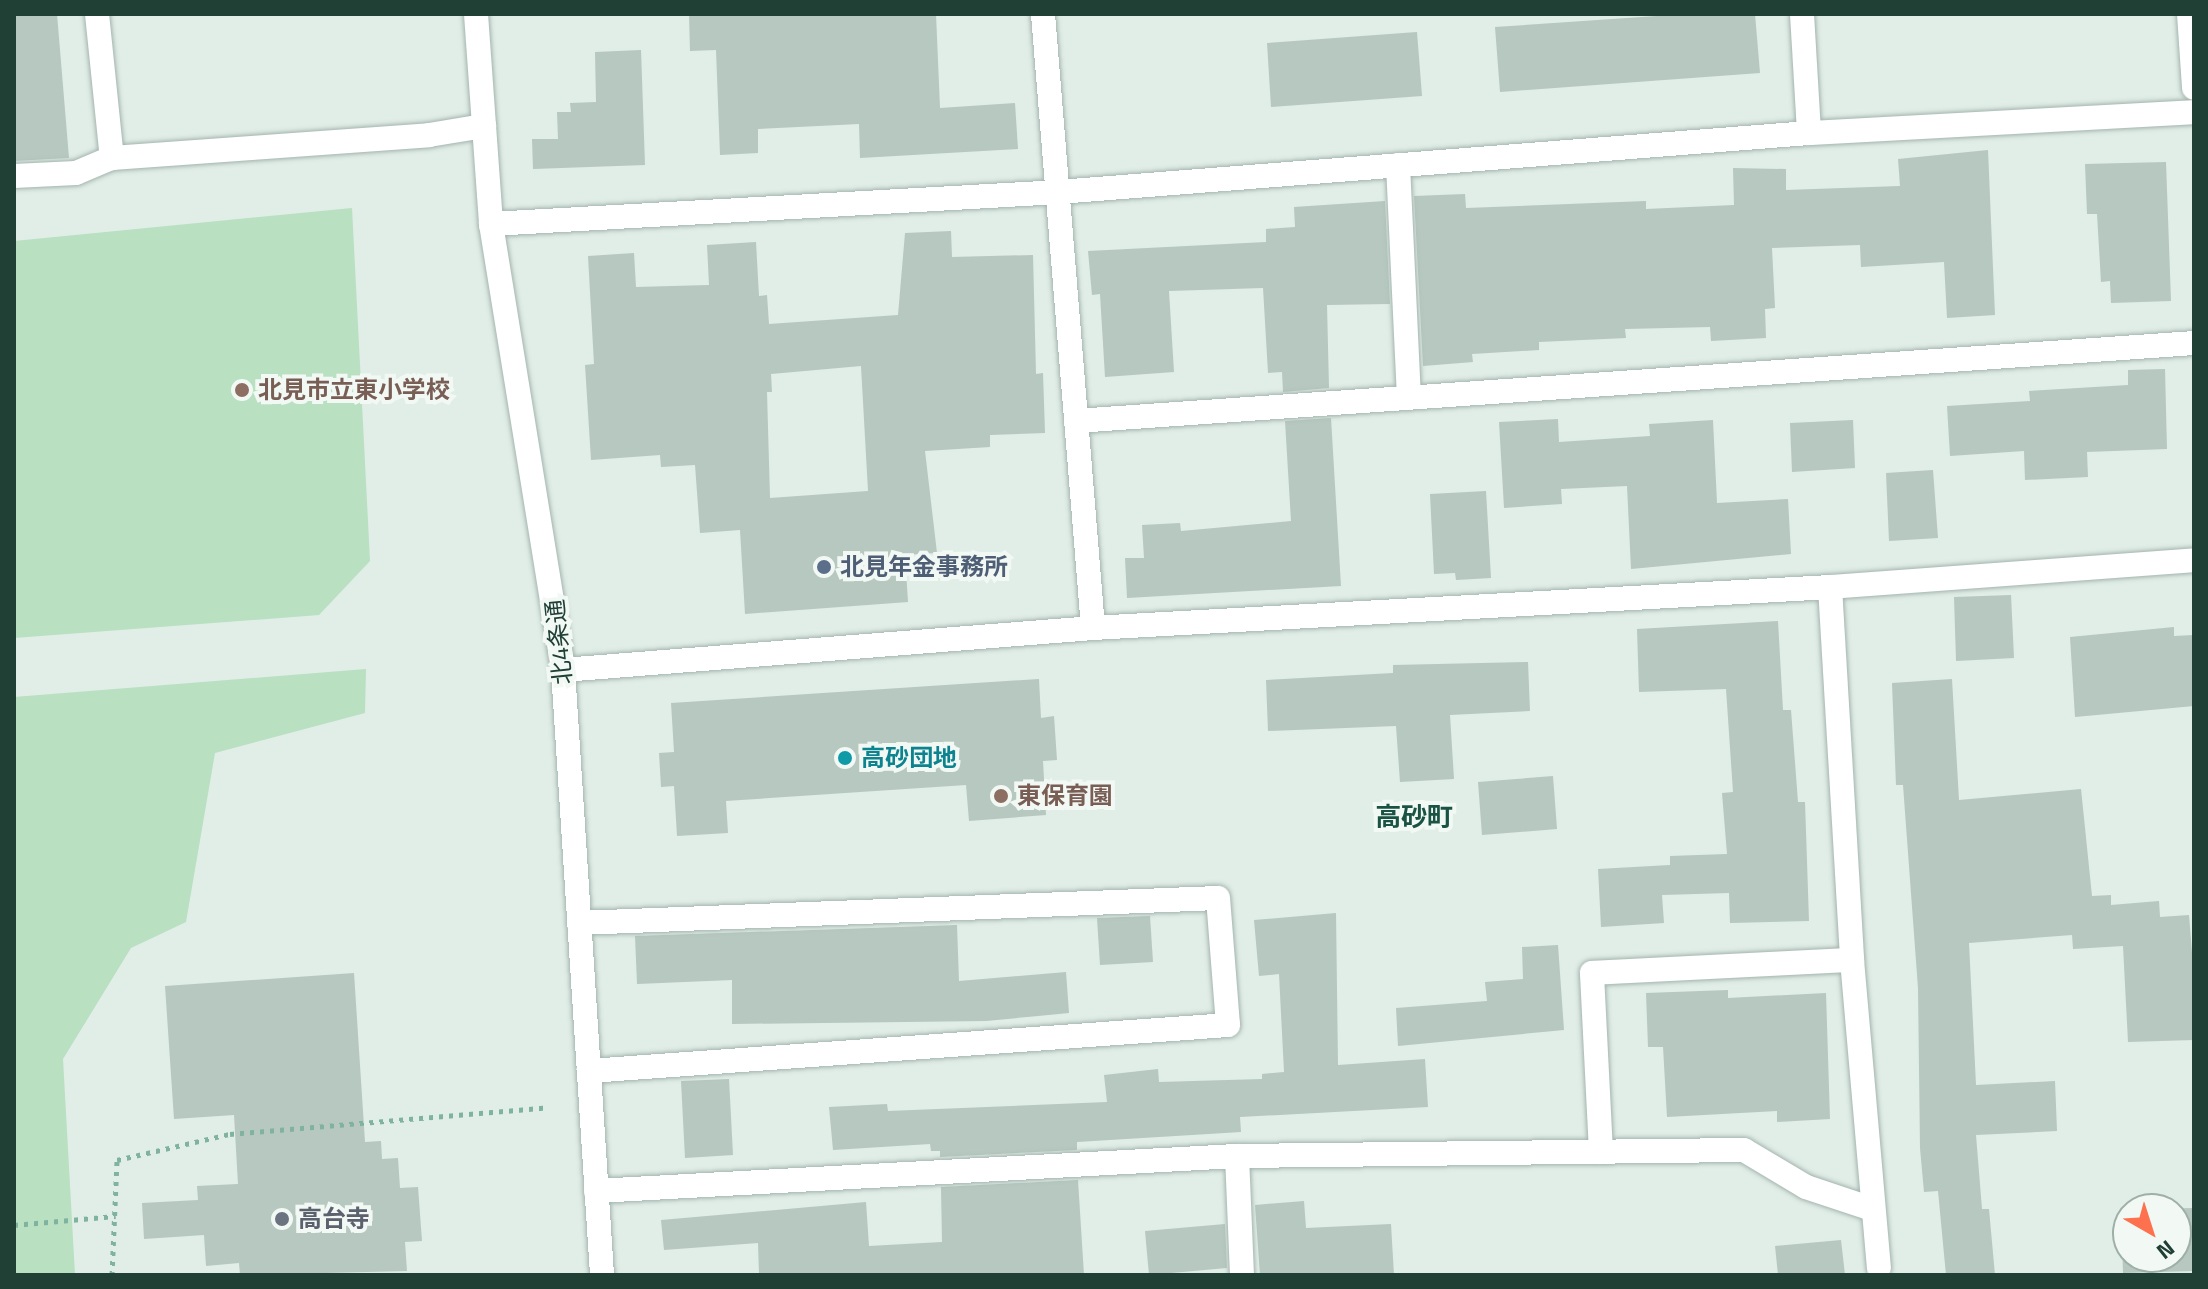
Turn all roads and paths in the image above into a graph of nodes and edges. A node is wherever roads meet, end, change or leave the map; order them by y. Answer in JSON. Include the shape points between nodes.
{"nodes":[{"id":1,"x":97,"y":14,"type":"edge"},
{"id":2,"x":476,"y":14,"type":"edge"},
{"id":3,"x":1043,"y":14,"type":"edge"},
{"id":4,"x":1802,"y":14,"type":"edge"},
{"id":5,"x":2189,"y":14,"type":"edge"},
{"id":6,"x":2194,"y":78,"type":"edge"},
{"id":7,"x":2194,"y":112,"type":"edge"},
{"id":8,"x":484,"y":126,"type":"junction"},
{"id":9,"x":1809,"y":133,"type":"junction"},
{"id":10,"x":112,"y":158,"type":"junction"},
{"id":11,"x":1398,"y":165,"type":"junction"},
{"id":12,"x":14,"y":176,"type":"edge"},
{"id":13,"x":1059,"y":192,"type":"junction"},
{"id":14,"x":491,"y":224,"type":"junction"},
{"id":15,"x":2194,"y":343,"type":"edge"},
{"id":16,"x":1409,"y":396,"type":"junction"},
{"id":17,"x":1076,"y":421,"type":"junction"},
{"id":18,"x":2194,"y":560,"type":"edge"},
{"id":19,"x":1830,"y":587,"type":"junction"},
{"id":20,"x":1093,"y":628,"type":"junction"},
{"id":21,"x":563,"y":670,"type":"junction"},
{"id":22,"x":579,"y":923,"type":"junction"},
{"id":23,"x":1852,"y":960,"type":"junction"},
{"id":24,"x":589,"y":1071,"type":"junction"},
{"id":25,"x":549,"y":1107,"type":"dead end"},
{"id":26,"x":1601,"y":1152,"type":"junction"},
{"id":27,"x":1237,"y":1156,"type":"junction"},
{"id":28,"x":596,"y":1191,"type":"junction"},
{"id":29,"x":1872,"y":1209,"type":"junction"},
{"id":30,"x":116,"y":1216,"type":"junction"},
{"id":31,"x":14,"y":1225,"type":"edge"},
{"id":32,"x":1879,"y":1268,"type":"dead end"},
{"id":33,"x":112,"y":1275,"type":"edge"},
{"id":34,"x":602,"y":1275,"type":"edge"},
{"id":35,"x":1242,"y":1275,"type":"edge"}],
"edges":[{"from":1,"to":10,"type":"street"},
{"from":2,"to":8,"type":"street","name":"北4条通"},
{"from":3,"to":13,"type":"street"},
{"from":4,"to":9,"type":"street"},
{"from":5,"to":6,"type":"street"},
{"from":7,"to":9,"type":"street"},
{"from":8,"to":10,"type":"street","via":[[429,135]]},
{"from":8,"to":14,"type":"street","name":"北4条通"},
{"from":9,"to":11,"type":"street"},
{"from":10,"to":12,"type":"street","via":[[76,173]]},
{"from":11,"to":13,"type":"street"},
{"from":11,"to":16,"type":"street"},
{"from":13,"to":14,"type":"street"},
{"from":13,"to":17,"type":"street"},
{"from":14,"to":21,"type":"street","name":"北4条通"},
{"from":15,"to":16,"type":"street"},
{"from":16,"to":17,"type":"street"},
{"from":17,"to":20,"type":"street"},
{"from":18,"to":19,"type":"street"},
{"from":19,"to":20,"type":"street"},
{"from":19,"to":23,"type":"street"},
{"from":20,"to":21,"type":"street"},
{"from":21,"to":22,"type":"street","name":"北4条通"},
{"from":22,"to":24,"type":"street","name":"北4条通"},
{"from":22,"to":24,"type":"street","via":[[1218,898],[1228,1025]]},
{"from":23,"to":26,"type":"street","via":[[1592,973]]},
{"from":23,"to":29,"type":"street"},
{"from":24,"to":28,"type":"street","name":"北4条通"},
{"from":25,"to":30,"type":"path","via":[[230,1134],[117,1160]]},
{"from":26,"to":27,"type":"street"},
{"from":26,"to":29,"type":"street","via":[[1744,1150],[1806,1187]]},
{"from":27,"to":28,"type":"street"},
{"from":27,"to":35,"type":"street"},
{"from":28,"to":34,"type":"street","name":"北4条通"},
{"from":29,"to":32,"type":"street"},
{"from":30,"to":31,"type":"path"},
{"from":30,"to":33,"type":"path"}]}
